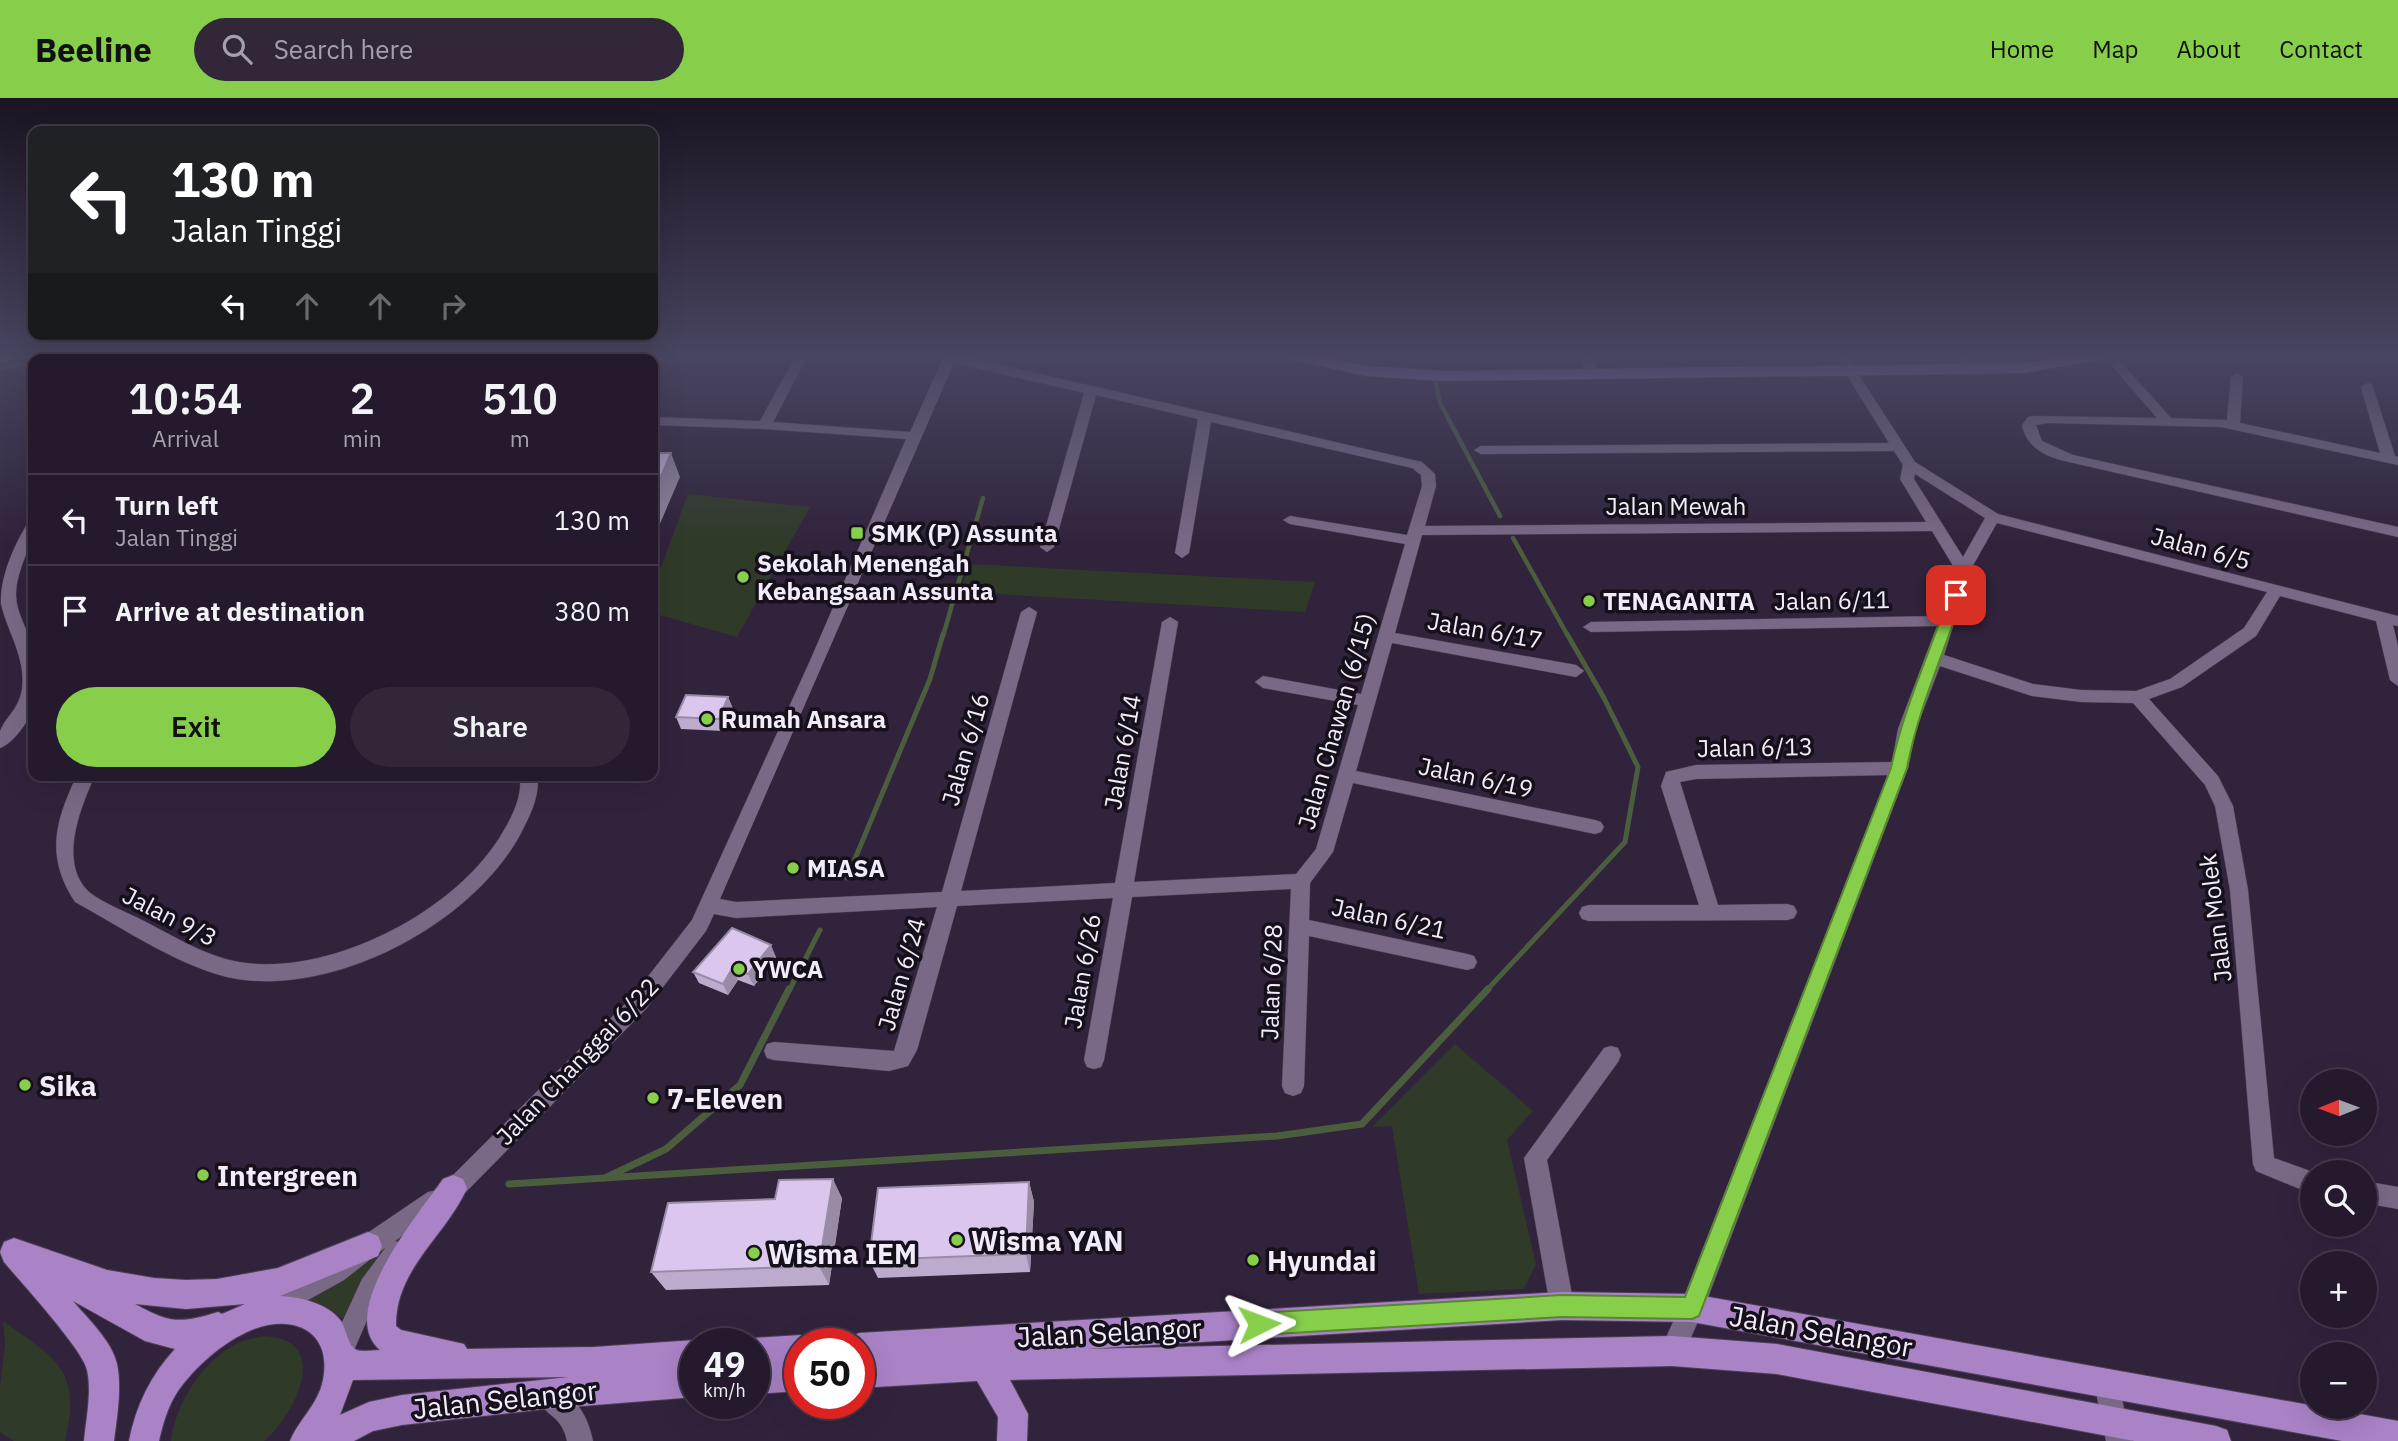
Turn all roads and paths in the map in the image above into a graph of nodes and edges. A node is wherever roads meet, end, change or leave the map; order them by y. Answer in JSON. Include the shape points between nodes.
{"nodes":[{"id":1,"x":768,"y":418,"type":"edge"},
{"id":2,"x":922,"y":418,"type":"edge"},
{"id":3,"x":1083,"y":418,"type":"edge"},
{"id":4,"x":1205,"y":418,"type":"edge"},
{"id":5,"x":1212,"y":418,"type":"edge"},
{"id":6,"x":1880,"y":418,"type":"edge"},
{"id":7,"x":2164,"y":418,"type":"edge"},
{"id":8,"x":2234,"y":418,"type":"edge"},
{"id":9,"x":2379,"y":418,"type":"edge"},
{"id":10,"x":2166,"y":420,"type":"junction"},
{"id":11,"x":658,"y":421,"type":"edge"},
{"id":12,"x":764,"y":425,"type":"junction"},
{"id":13,"x":2233,"y":425,"type":"junction"},
{"id":14,"x":914,"y":436,"type":"junction"},
{"id":15,"x":1899,"y":447,"type":"junction"},
{"id":16,"x":1481,"y":450,"type":"dead end"},
{"id":17,"x":2394,"y":460,"type":"edge"},
{"id":18,"x":1910,"y":465,"type":"junction"},
{"id":19,"x":1993,"y":517,"type":"junction"},
{"id":20,"x":1290,"y":520,"type":"dead end"},
{"id":21,"x":1936,"y":526,"type":"junction"},
{"id":22,"x":2398,"y":532,"type":"edge"},
{"id":23,"x":28,"y":533,"type":"edge"},
{"id":24,"x":1414,"y":536,"type":"junction"},
{"id":25,"x":1047,"y":547,"type":"dead end"},
{"id":26,"x":1181,"y":553,"type":"dead end"},
{"id":27,"x":6,"y":564,"type":"edge"},
{"id":28,"x":1963,"y":569,"type":"junction"},
{"id":29,"x":2275,"y":591,"type":"junction"},
{"id":30,"x":1029,"y":612,"type":"dead end"},
{"id":31,"x":2390,"y":619,"type":"edge"},
{"id":32,"x":1948,"y":621,"type":"junction"},
{"id":33,"x":1170,"y":622,"type":"dead end"},
{"id":34,"x":1591,"y":627,"type":"dead end"},
{"id":35,"x":27,"y":630,"type":"edge"},
{"id":36,"x":1385,"y":637,"type":"junction"},
{"id":37,"x":1935,"y":658,"type":"junction"},
{"id":38,"x":1576,"y":670,"type":"dead end"},
{"id":39,"x":2398,"y":680,"type":"edge"},
{"id":40,"x":1263,"y":682,"type":"dead end"},
{"id":41,"x":2137,"y":697,"type":"junction"},
{"id":42,"x":1367,"y":701,"type":"junction"},
{"id":43,"x":28,"y":706,"type":"edge"},
{"id":44,"x":25,"y":725,"type":"edge"},
{"id":45,"x":0,"y":742,"type":"edge"},
{"id":46,"x":1899,"y":768,"type":"junction"},
{"id":47,"x":1346,"y":775,"type":"junction"},
{"id":48,"x":83,"y":781,"type":"edge"},
{"id":49,"x":528,"y":781,"type":"edge"},
{"id":50,"x":1595,"y":827,"type":"dead end"},
{"id":51,"x":1301,"y":881,"type":"junction"},
{"id":52,"x":1123,"y":891,"type":"junction"},
{"id":53,"x":949,"y":900,"type":"junction"},
{"id":54,"x":710,"y":905,"type":"junction"},
{"id":55,"x":1711,"y":912,"type":"junction"},
{"id":56,"x":1787,"y":912,"type":"dead end"},
{"id":57,"x":1590,"y":913,"type":"dead end"},
{"id":58,"x":1299,"y":926,"type":"junction"},
{"id":59,"x":1467,"y":962,"type":"dead end"},
{"id":60,"x":774,"y":1051,"type":"dead end"},
{"id":61,"x":1611,"y":1055,"type":"dead end"},
{"id":62,"x":1094,"y":1060,"type":"dead end"},
{"id":63,"x":1293,"y":1086,"type":"dead end"},
{"id":64,"x":2300,"y":1178,"type":"edge"},
{"id":65,"x":453,"y":1188,"type":"junction"},
{"id":66,"x":2377,"y":1194,"type":"edge"},
{"id":67,"x":2398,"y":1198,"type":"edge"},
{"id":68,"x":7,"y":1246,"type":"edge"},
{"id":69,"x":368,"y":1246,"type":"junction"},
{"id":70,"x":1562,"y":1306,"type":"junction"},
{"id":71,"x":1692,"y":1308,"type":"junction"},
{"id":72,"x":247,"y":1318,"type":"junction"},
{"id":73,"x":875,"y":1347,"type":"edge"},
{"id":74,"x":1672,"y":1351,"type":"junction"},
{"id":75,"x":339,"y":1355,"type":"junction"},
{"id":76,"x":679,"y":1356,"type":"edge"},
{"id":77,"x":505,"y":1363,"type":"junction"},
{"id":78,"x":985,"y":1366,"type":"junction"},
{"id":79,"x":875,"y":1372,"type":"edge"},
{"id":80,"x":679,"y":1383,"type":"edge"},
{"id":81,"x":2106,"y":1383,"type":"junction"},
{"id":82,"x":545,"y":1394,"type":"junction"},
{"id":83,"x":2117,"y":1432,"type":"edge"},
{"id":84,"x":2398,"y":1436,"type":"edge"},
{"id":85,"x":99,"y":1441,"type":"edge"},
{"id":86,"x":144,"y":1441,"type":"edge"},
{"id":87,"x":305,"y":1441,"type":"edge"},
{"id":88,"x":322,"y":1441,"type":"edge"},
{"id":89,"x":580,"y":1441,"type":"edge"},
{"id":90,"x":1012,"y":1441,"type":"edge"},
{"id":91,"x":2216,"y":1441,"type":"edge"}],
"edges":[{"from":1,"to":12,"type":"street"},
{"from":2,"to":14,"type":"street","name":"Jalan Changgai 6/22"},
{"from":3,"to":25,"type":"street"},
{"from":4,"to":26,"type":"street"},
{"from":5,"to":24,"type":"street","name":"Jalan Chawan (6/15)","via":[[1423,468],[1429,486]]},
{"from":6,"to":15,"type":"street"},
{"from":7,"to":10,"type":"street"},
{"from":8,"to":13,"type":"street"},
{"from":9,"to":17,"type":"street"},
{"from":10,"to":13,"type":"street"},
{"from":10,"to":22,"type":"street","via":[[2048,419],[2028,425],[2044,449],[2056,454]]},
{"from":11,"to":12,"type":"street"},
{"from":12,"to":14,"type":"street"},
{"from":13,"to":17,"type":"street"},
{"from":14,"to":54,"type":"street","name":"Jalan Changgai 6/22"},
{"from":15,"to":16,"type":"street"},
{"from":15,"to":18,"type":"street"},
{"from":18,"to":19,"type":"street","name":"Jalan 6/5"},
{"from":18,"to":21,"type":"street","via":[[1907,479]]},
{"from":19,"to":28,"type":"street"},
{"from":19,"to":29,"type":"street","name":"Jalan 6/5"},
{"from":20,"to":24,"type":"street","name":"Jalan Mewah"},
{"from":21,"to":24,"type":"street","name":"Jalan Mewah"},
{"from":21,"to":28,"type":"street"},
{"from":23,"to":27,"type":"street"},
{"from":24,"to":36,"type":"street","name":"Jalan Chawan (6/15)"},
{"from":27,"to":35,"type":"street","via":[[8,599]]},
{"from":28,"to":32,"type":"street"},
{"from":29,"to":31,"type":"street","name":"Jalan 6/5"},
{"from":29,"to":41,"type":"street","via":[[2250,632],[2176,683]]},
{"from":30,"to":53,"type":"street","name":"Jalan 6/16"},
{"from":31,"to":39,"type":"street"},
{"from":32,"to":34,"type":"street","name":"Jalan 6/11"},
{"from":32,"to":37,"type":"street"},
{"from":33,"to":52,"type":"street","name":"Jalan 6/14"},
{"from":36,"to":38,"type":"street","name":"Jalan 6/17"},
{"from":36,"to":42,"type":"street","name":"Jalan Chawan (6/15)"},
{"from":37,"to":41,"type":"street","via":[[2032,690]]},
{"from":37,"to":46,"type":"street","via":[[1907,729]]},
{"from":40,"to":42,"type":"street"},
{"from":41,"to":64,"type":"street","name":"Jalan Molek","via":[[2213,781],[2224,806],[2239,890],[2264,1164]]},
{"from":42,"to":47,"type":"street","name":"Jalan Chawan (6/15)"},
{"from":43,"to":44,"type":"street"},
{"from":44,"to":45,"type":"street"},
{"from":46,"to":55,"type":"street","name":"Jalan 6/13","via":[[1696,772],[1672,777],[1670,786]]},
{"from":46,"to":71,"type":"street"},
{"from":47,"to":50,"type":"street","name":"Jalan 6/19"},
{"from":47,"to":51,"type":"street","name":"Jalan Chawan (6/15)","via":[[1324,852]]},
{"from":48,"to":49,"type":"street","name":"Jalan 9/3","via":[[72,803],[64,848],[65,870],[82,897],[208,964],[263,972],[287,972],[365,951],[431,917],[483,874],[506,846],[524,807]]},
{"from":51,"to":52,"type":"street"},
{"from":51,"to":58,"type":"street","name":"Jalan 6/28"},
{"from":52,"to":53,"type":"street"},
{"from":52,"to":62,"type":"street","name":"Jalan 6/26"},
{"from":53,"to":54,"type":"street","via":[[736,910]]},
{"from":53,"to":60,"type":"street","name":"Jalan 6/24","via":[[901,1059],[889,1062]]},
{"from":54,"to":65,"type":"street","name":"Jalan Changgai 6/22","via":[[639,1003]]},
{"from":55,"to":56,"type":"street"},
{"from":55,"to":57,"type":"street"},
{"from":58,"to":59,"type":"street","name":"Jalan 6/21"},
{"from":58,"to":63,"type":"street","name":"Jalan 6/28"},
{"from":61,"to":70,"type":"street","via":[[1535,1158]]},
{"from":65,"to":69,"type":"street","name":"Jalan Changgai 6/22"},
{"from":65,"to":75,"type":"street","name":"Jalan Changgai 6/22","via":[[370,1287]]},
{"from":65,"to":77,"type":"main road","via":[[394,1273],[379,1316],[382,1333],[394,1343]]},
{"from":66,"to":67,"type":"street"},
{"from":68,"to":69,"type":"main road","via":[[117,1287],[175,1296],[268,1285],[322,1269]]},
{"from":68,"to":72,"type":"main road","via":[[155,1331],[188,1336]]},
{"from":68,"to":85,"type":"main road","via":[[103,1364]]},
{"from":69,"to":72,"type":"street","name":"Jalan Changgai 6/22","via":[[336,1272]]},
{"from":70,"to":71,"type":"main road","name":"Jalan Selangor"},
{"from":70,"to":73,"type":"main road","name":"Jalan Selangor"},
{"from":71,"to":74,"type":"street"},
{"from":71,"to":81,"type":"main road","name":"Jalan Selangor"},
{"from":72,"to":75,"type":"main road","via":[[276,1310],[309,1314],[332,1333]]},
{"from":72,"to":86,"type":"main road","via":[[202,1344],[172,1374],[157,1397]]},
{"from":74,"to":78,"type":"main road","name":"Jalan Selangor"},
{"from":74,"to":83,"type":"main road","name":"Jalan Selangor","via":[[1777,1359]]},
{"from":75,"to":77,"type":"main road","name":"Jalan Selangor","via":[[353,1364]]},
{"from":75,"to":87,"type":"main road","via":[[338,1380],[329,1407]]},
{"from":76,"to":77,"type":"main road","name":"Jalan Selangor"},
{"from":78,"to":79,"type":"main road","name":"Jalan Selangor"},
{"from":78,"to":90,"type":"main road","via":[[1013,1414]]},
{"from":80,"to":82,"type":"main road","name":"Jalan Selangor"},
{"from":81,"to":83,"type":"street"},
{"from":81,"to":84,"type":"main road","name":"Jalan Selangor"},
{"from":82,"to":88,"type":"main road","name":"Jalan Selangor","via":[[380,1414]]},
{"from":82,"to":89,"type":"street","via":[[567,1407],[577,1420]]},
{"from":83,"to":91,"type":"main road","name":"Jalan Selangor"}]}
